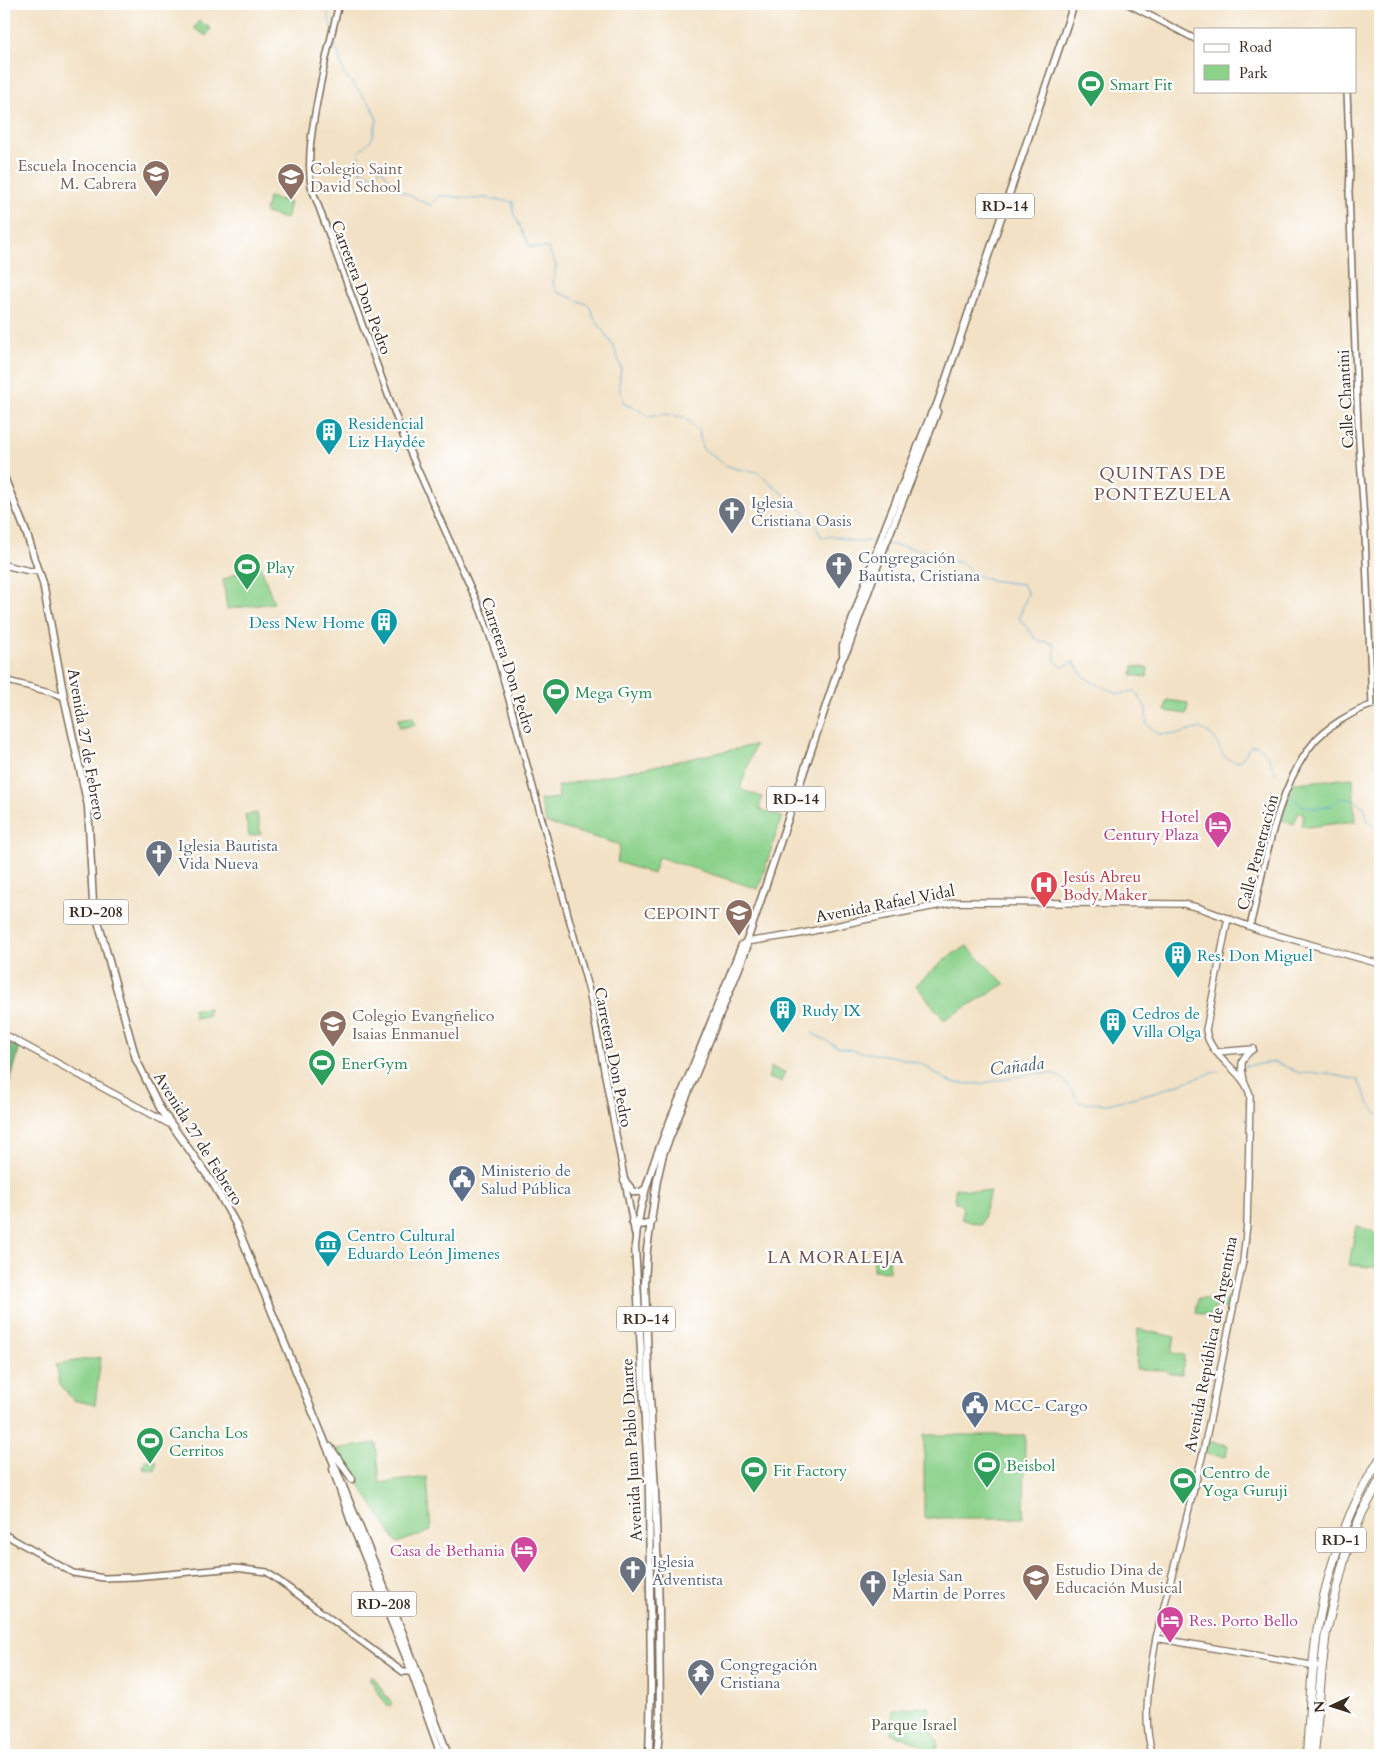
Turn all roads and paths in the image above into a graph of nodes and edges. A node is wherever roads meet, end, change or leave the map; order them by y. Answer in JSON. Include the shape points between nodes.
{"nodes":[{"id":1,"x":339,"y":4,"type":"edge"},
{"id":2,"x":1074,"y":4,"type":"edge"},
{"id":3,"x":1128,"y":4,"type":"edge"},
{"id":4,"x":1194,"y":38,"type":"edge"},
{"id":5,"x":1347,"y":92,"type":"edge"},
{"id":6,"x":4,"y":477,"type":"edge"},
{"id":7,"x":4,"y":565,"type":"edge"},
{"id":8,"x":39,"y":570,"type":"junction"},
{"id":9,"x":4,"y":680,"type":"edge"},
{"id":10,"x":64,"y":698,"type":"junction"},
{"id":11,"x":1372,"y":705,"type":"joint"},
{"id":12,"x":1228,"y":918,"type":"junction"},
{"id":13,"x":1250,"y":926,"type":"junction"},
{"id":14,"x":746,"y":942,"type":"junction"},
{"id":15,"x":1380,"y":964,"type":"edge"},
{"id":16,"x":4,"y":1034,"type":"edge"},
{"id":17,"x":1217,"y":1052,"type":"junction"},
{"id":18,"x":1245,"y":1083,"type":"junction"},
{"id":19,"x":173,"y":1126,"type":"junction"},
{"id":20,"x":662,"y":1147,"type":"junction"},
{"id":21,"x":624,"y":1180,"type":"junction"},
{"id":22,"x":646,"y":1188,"type":"junction"},
{"id":23,"x":634,"y":1192,"type":"junction"},
{"id":24,"x":643,"y":1198,"type":"junction"},
{"id":25,"x":654,"y":1210,"type":"junction"},
{"id":26,"x":652,"y":1220,"type":"junction"},
{"id":27,"x":635,"y":1222,"type":"junction"},
{"id":28,"x":323,"y":1438,"type":"junction"},
{"id":29,"x":1380,"y":1459,"type":"edge"},
{"id":30,"x":352,"y":1479,"type":"dead end"},
{"id":31,"x":1380,"y":1480,"type":"edge"},
{"id":32,"x":4,"y":1534,"type":"edge"},
{"id":33,"x":1156,"y":1638,"type":"junction"},
{"id":34,"x":1313,"y":1665,"type":"junction"},
{"id":35,"x":1322,"y":1666,"type":"junction"},
{"id":36,"x":414,"y":1672,"type":"junction"},
{"id":37,"x":441,"y":1755,"type":"edge"},
{"id":38,"x":448,"y":1755,"type":"edge"},
{"id":39,"x":649,"y":1755,"type":"edge"},
{"id":40,"x":657,"y":1755,"type":"edge"},
{"id":41,"x":1153,"y":1755,"type":"edge"},
{"id":42,"x":1307,"y":1755,"type":"edge"},
{"id":43,"x":1314,"y":1755,"type":"edge"}],
"edges":[{"from":1,"to":21,"type":"street","name":"Carretera Don Pedro","via":[[325,58],[310,145],[311,186],[405,441],[482,611],[497,656],[588,985]]},
{"from":2,"to":14,"type":"main road","number":"RD-14","via":[[936,407],[843,646]]},
{"from":3,"to":4,"type":"street"},
{"from":5,"to":11,"type":"street","name":"Calle Chantini"},
{"from":6,"to":8,"type":"main road","name":"Avenida 27 de Febrero","number":"RD-208"},
{"from":7,"to":8,"type":"main road"},
{"from":8,"to":10,"type":"main road","name":"Avenida 27 de Febrero","number":"RD-208"},
{"from":9,"to":10,"type":"street"},
{"from":10,"to":19,"type":"main road","name":"Avenida 27 de Febrero","number":"RD-208","via":[[88,806],[95,909],[136,1059],[160,1108]]},
{"from":11,"to":13,"type":"street","name":"Calle Penetración","via":[[1351,713],[1318,738],[1301,762],[1283,799]]},
{"from":12,"to":13,"type":"main road","name":"Avenida Rafael Vidal"},
{"from":12,"to":14,"type":"main road","name":"Avenida Rafael Vidal","via":[[1184,904],[957,902]]},
{"from":12,"to":17,"type":"main road","via":[[1206,1030]]},
{"from":13,"to":15,"type":"main road","name":"Avenida Rafael Vidal"},
{"from":14,"to":20,"type":"main road","number":"RD-14","via":[[747,948],[739,968]]},
{"from":16,"to":19,"type":"main road"},
{"from":17,"to":18,"type":"main road"},
{"from":17,"to":18,"type":"main road","name":"Avenida República de Argentina","via":[[1253,1049],[1241,1064]]},
{"from":18,"to":33,"type":"main road","name":"Avenida República de Argentina","via":[[1250,1103],[1244,1254],[1213,1409]]},
{"from":19,"to":28,"type":"main road","name":"Avenida 27 de Febrero","number":"RD-208","via":[[214,1185],[236,1224]]},
{"from":20,"to":22,"type":"main road","name":"Avenida Juan Pablo Duarte","number":"RD-14"},
{"from":20,"to":25,"type":"main road","name":"Avenida Juan Pablo Duarte","number":"RD-14"},
{"from":21,"to":23,"type":"main road"},
{"from":21,"to":27,"type":"street","name":"Carretera Don Pedro"},
{"from":22,"to":23,"type":"main road"},
{"from":22,"to":24,"type":"main road","name":"Avenida Juan Pablo Duarte","number":"RD-14"},
{"from":23,"to":24,"type":"main road"},
{"from":24,"to":25,"type":"main road"},
{"from":24,"to":27,"type":"main road","name":"Avenida Juan Pablo Duarte","number":"RD-14"},
{"from":25,"to":26,"type":"main road","name":"Avenida Juan Pablo Duarte","number":"RD-14"},
{"from":26,"to":27,"type":"main road","via":[[646,1224]]},
{"from":26,"to":40,"type":"main road","name":"Avenida Juan Pablo Duarte","number":"RD-14","via":[[645,1283],[659,1610]]},
{"from":27,"to":39,"type":"main road","name":"Avenida Juan Pablo Duarte","number":"RD-14","via":[[650,1522]]},
{"from":28,"to":30,"type":"main road"},
{"from":28,"to":36,"type":"main road","name":"Avenida 27 de Febrero","number":"RD-208","via":[[343,1499]]},
{"from":29,"to":34,"type":"highway","number":"RD-1","via":[[1357,1502],[1331,1567]]},
{"from":31,"to":35,"type":"highway","number":"RD-1","via":[[1362,1513],[1345,1556],[1326,1632]]},
{"from":32,"to":36,"type":"street","via":[[74,1573],[104,1578],[235,1568],[267,1572],[403,1672]]},
{"from":33,"to":34,"type":"main road"},
{"from":33,"to":41,"type":"main road","name":"Avenida República de Argentina","via":[[1148,1711],[1148,1739]]},
{"from":34,"to":35,"type":"main road"},
{"from":34,"to":42,"type":"highway","number":"RD-1"},
{"from":35,"to":43,"type":"highway","number":"RD-1"},
{"from":36,"to":37,"type":"main road","name":"Avenida 27 de Febrero","number":"RD-208"},
{"from":36,"to":38,"type":"main road","name":"Avenida 27 de Febrero","number":"RD-208"}]}
